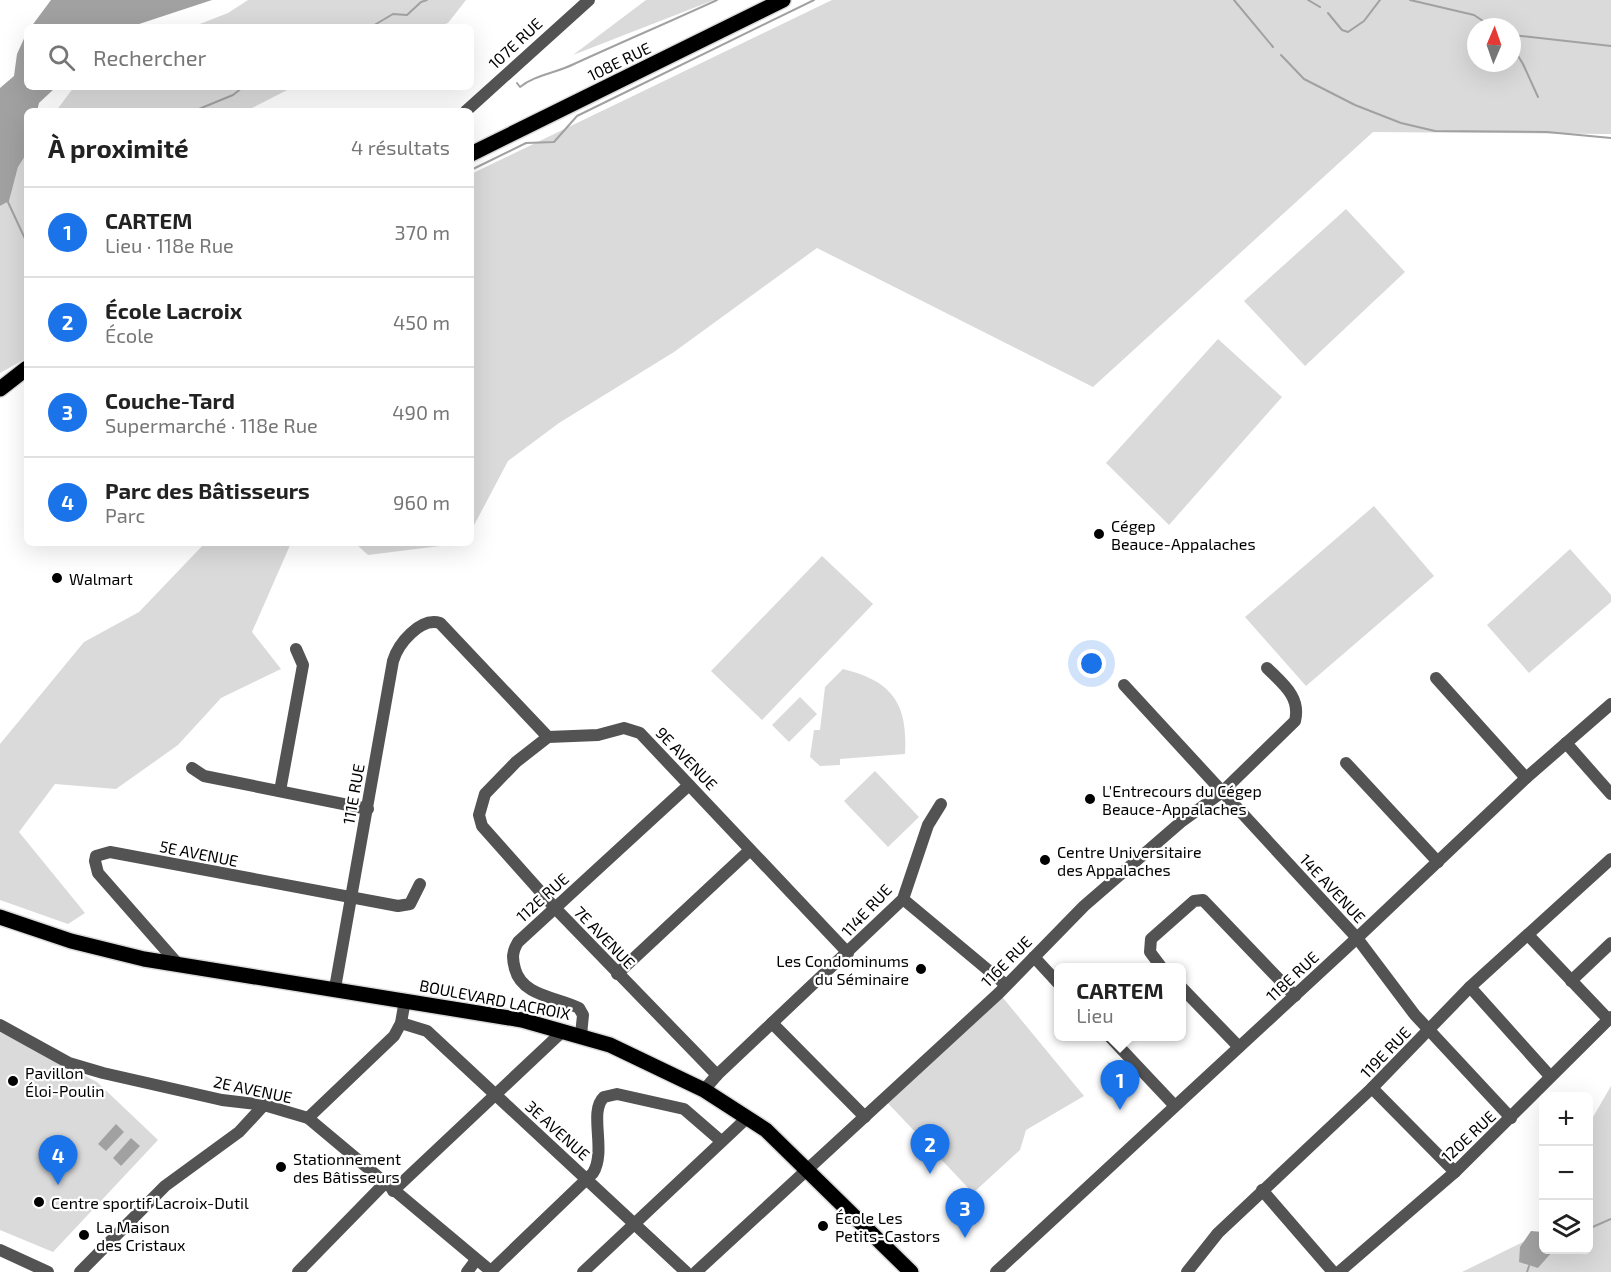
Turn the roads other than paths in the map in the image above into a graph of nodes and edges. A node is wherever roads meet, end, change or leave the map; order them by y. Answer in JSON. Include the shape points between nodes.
{"nodes":[{"id":1,"x":589,"y":0,"type":"edge"},
{"id":2,"x":783,"y":0,"type":"edge"},
{"id":3,"x":469,"y":108,"type":"edge"},
{"id":4,"x":474,"y":153,"type":"edge"},
{"id":5,"x":24,"y":370,"type":"edge"},
{"id":6,"x":0,"y":389,"type":"edge"},
{"id":7,"x":296,"y":649,"type":"dead end"},
{"id":8,"x":1268,"y":668,"type":"dead end"},
{"id":9,"x":1436,"y":678,"type":"dead end"},
{"id":10,"x":1124,"y":685,"type":"dead end"},
{"id":11,"x":1611,"y":704,"type":"edge"},
{"id":12,"x":548,"y":736,"type":"junction"},
{"id":13,"x":1566,"y":743,"type":"junction"},
{"id":14,"x":1346,"y":763,"type":"dead end"},
{"id":15,"x":192,"y":768,"type":"dead end"},
{"id":16,"x":1526,"y":778,"type":"junction"},
{"id":17,"x":689,"y":785,"type":"junction"},
{"id":18,"x":280,"y":791,"type":"junction"},
{"id":19,"x":1221,"y":793,"type":"junction"},
{"id":20,"x":1611,"y":794,"type":"edge"},
{"id":21,"x":941,"y":804,"type":"dead end"},
{"id":22,"x":368,"y":809,"type":"junction"},
{"id":23,"x":750,"y":850,"type":"junction"},
{"id":24,"x":1611,"y":859,"type":"edge"},
{"id":25,"x":1438,"y":862,"type":"junction"},
{"id":26,"x":420,"y":884,"type":"dead end"},
{"id":27,"x":351,"y":898,"type":"junction"},
{"id":28,"x":903,"y":899,"type":"junction"},
{"id":29,"x":555,"y":908,"type":"junction"},
{"id":30,"x":0,"y":917,"type":"edge"},
{"id":31,"x":1528,"y":935,"type":"junction"},
{"id":32,"x":1357,"y":938,"type":"junction"},
{"id":33,"x":1611,"y":943,"type":"edge"},
{"id":34,"x":848,"y":953,"type":"junction"},
{"id":35,"x":1034,"y":957,"type":"junction"},
{"id":36,"x":177,"y":963,"type":"junction"},
{"id":37,"x":1158,"y":963,"type":"edge"},
{"id":38,"x":617,"y":974,"type":"junction"},
{"id":39,"x":1054,"y":978,"type":"edge"},
{"id":40,"x":1571,"y":981,"type":"junction"},
{"id":41,"x":1006,"y":985,"type":"junction"},
{"id":42,"x":1470,"y":987,"type":"junction"},
{"id":43,"x":334,"y":988,"type":"junction"},
{"id":44,"x":1186,"y":992,"type":"edge"},
{"id":45,"x":1295,"y":996,"type":"junction"},
{"id":46,"x":405,"y":1000,"type":"junction"},
{"id":47,"x":1610,"y":1018,"type":"edge"},
{"id":48,"x":401,"y":1023,"type":"junction"},
{"id":49,"x":772,"y":1023,"type":"junction"},
{"id":50,"x":0,"y":1026,"type":"edge"},
{"id":51,"x":1430,"y":1029,"type":"junction"},
{"id":52,"x":563,"y":1031,"type":"junction"},
{"id":53,"x":581,"y":1035,"type":"junction"},
{"id":54,"x":1114,"y":1041,"type":"edge"},
{"id":55,"x":1239,"y":1047,"type":"junction"},
{"id":56,"x":717,"y":1075,"type":"junction"},
{"id":57,"x":1550,"y":1076,"type":"junction"},
{"id":58,"x":1372,"y":1088,"type":"junction"},
{"id":59,"x":704,"y":1090,"type":"junction"},
{"id":60,"x":495,"y":1096,"type":"junction"},
{"id":61,"x":264,"y":1105,"type":"junction"},
{"id":62,"x":1174,"y":1105,"type":"junction"},
{"id":63,"x":748,"y":1117,"type":"junction"},
{"id":64,"x":865,"y":1117,"type":"junction"},
{"id":65,"x":308,"y":1118,"type":"junction"},
{"id":66,"x":1511,"y":1118,"type":"junction"},
{"id":67,"x":720,"y":1141,"type":"junction"},
{"id":68,"x":807,"y":1169,"type":"junction"},
{"id":69,"x":1455,"y":1172,"type":"junction"},
{"id":70,"x":588,"y":1179,"type":"junction"},
{"id":71,"x":388,"y":1187,"type":"junction"},
{"id":72,"x":1262,"y":1190,"type":"junction"},
{"id":73,"x":636,"y":1223,"type":"junction"},
{"id":74,"x":0,"y":1250,"type":"edge"},
{"id":75,"x":476,"y":1260,"type":"junction"},
{"id":76,"x":48,"y":1272,"type":"edge"},
{"id":77,"x":80,"y":1272,"type":"edge"},
{"id":78,"x":298,"y":1272,"type":"edge"},
{"id":79,"x":467,"y":1272,"type":"edge"},
{"id":80,"x":491,"y":1272,"type":"edge"},
{"id":81,"x":583,"y":1272,"type":"edge"},
{"id":82,"x":686,"y":1272,"type":"edge"},
{"id":83,"x":696,"y":1272,"type":"edge"},
{"id":84,"x":911,"y":1272,"type":"edge"},
{"id":85,"x":996,"y":1272,"type":"edge"},
{"id":86,"x":1187,"y":1272,"type":"edge"},
{"id":87,"x":1333,"y":1272,"type":"edge"},
{"id":88,"x":1339,"y":1272,"type":"edge"}],
"edges":[{"from":1,"to":3,"type":"street","name":"107E RUE"},
{"from":2,"to":4,"type":"main road","name":"108E RUE"},
{"from":5,"to":6,"type":"main road"},
{"from":7,"to":18,"type":"street","via":[[303,665]]},
{"from":8,"to":19,"type":"street","name":"116E RUE","via":[[1294,699],[1298,711],[1295,721]]},
{"from":9,"to":16,"type":"street"},
{"from":10,"to":19,"type":"street","name":"14E AVENUE"},
{"from":11,"to":13,"type":"street","name":"118E RUE"},
{"from":12,"to":17,"type":"street","name":"9E AVENUE","via":[[580,737],[631,730],[648,741]]},
{"from":12,"to":22,"type":"street","name":"111E RUE","via":[[440,623],[431,622],[411,635],[396,652]]},
{"from":12,"to":29,"type":"street","name":"7E AVENUE","via":[[501,775],[485,794],[479,815],[482,826]]},
{"from":13,"to":16,"type":"street","name":"118E RUE"},
{"from":13,"to":20,"type":"street"},
{"from":14,"to":25,"type":"street"},
{"from":15,"to":18,"type":"street","via":[[204,776]]},
{"from":16,"to":25,"type":"street","name":"118E RUE"},
{"from":17,"to":23,"type":"street","name":"9E AVENUE"},
{"from":17,"to":29,"type":"street","name":"112E RUE"},
{"from":18,"to":22,"type":"street"},
{"from":19,"to":32,"type":"street","name":"14E AVENUE"},
{"from":19,"to":35,"type":"street","name":"116E RUE","via":[[1093,898]]},
{"from":21,"to":28,"type":"street","name":"114E RUE","via":[[928,825]]},
{"from":22,"to":27,"type":"street","name":"111E RUE"},
{"from":23,"to":34,"type":"street","name":"9E AVENUE"},
{"from":23,"to":38,"type":"street"},
{"from":24,"to":31,"type":"street","name":"119E RUE"},
{"from":25,"to":32,"type":"street","name":"118E RUE"},
{"from":26,"to":27,"type":"street","name":"5E AVENUE","via":[[410,904],[404,906]]},
{"from":27,"to":36,"type":"street","name":"5E AVENUE","via":[[110,852],[96,856],[98,873]]},
{"from":27,"to":43,"type":"street","name":"111E RUE"},
{"from":28,"to":34,"type":"street","name":"114E RUE"},
{"from":28,"to":41,"type":"street"},
{"from":29,"to":38,"type":"street","name":"7E AVENUE"},
{"from":29,"to":53,"type":"street","name":"112E RUE","via":[[518,942],[513,961],[519,981],[530,990],[579,1008],[583,1015]]},
{"from":30,"to":36,"type":"main road","name":"BOULEVARD LACROIX","via":[[71,941]]},
{"from":31,"to":40,"type":"street"},
{"from":31,"to":42,"type":"street","name":"119E RUE"},
{"from":32,"to":45,"type":"street","name":"118E RUE"},
{"from":32,"to":51,"type":"street","name":"14E AVENUE"},
{"from":33,"to":40,"type":"street"},
{"from":34,"to":49,"type":"street","name":"114E RUE"},
{"from":35,"to":39,"type":"street"},
{"from":35,"to":41,"type":"street","name":"116E RUE"},
{"from":36,"to":43,"type":"main road","name":"BOULEVARD LACROIX"},
{"from":37,"to":45,"type":"street","via":[[1153,957],[1151,939],[1194,901],[1208,902]]},
{"from":38,"to":56,"type":"street","name":"7E AVENUE"},
{"from":40,"to":47,"type":"street"},
{"from":41,"to":64,"type":"street","name":"116E RUE"},
{"from":42,"to":51,"type":"street","name":"119E RUE"},
{"from":42,"to":57,"type":"street"},
{"from":43,"to":46,"type":"main road","name":"BOULEVARD LACROIX"},
{"from":44,"to":55,"type":"street"},
{"from":45,"to":55,"type":"street","name":"118E RUE"},
{"from":46,"to":48,"type":"street"},
{"from":46,"to":52,"type":"main road","name":"BOULEVARD LACROIX"},
{"from":47,"to":57,"type":"street","name":"120E RUE"},
{"from":48,"to":60,"type":"street","name":"3E AVENUE","via":[[427,1031]]},
{"from":48,"to":65,"type":"street","via":[[394,1036]]},
{"from":49,"to":56,"type":"street","name":"114E RUE"},
{"from":49,"to":64,"type":"street"},
{"from":50,"to":61,"type":"street","name":"2E AVENUE","via":[[69,1063],[222,1100]]},
{"from":51,"to":58,"type":"street","name":"119E RUE"},
{"from":51,"to":66,"type":"street","name":"14E AVENUE"},
{"from":52,"to":53,"type":"main road","name":"BOULEVARD LACROIX"},
{"from":52,"to":60,"type":"street"},
{"from":53,"to":59,"type":"main road","name":"BOULEVARD LACROIX","via":[[641,1058]]},
{"from":54,"to":62,"type":"street"},
{"from":55,"to":62,"type":"street","name":"118E RUE"},
{"from":56,"to":59,"type":"street","name":"114E RUE"},
{"from":57,"to":66,"type":"street","name":"120E RUE"},
{"from":58,"to":69,"type":"street"},
{"from":58,"to":72,"type":"street","name":"119E RUE"},
{"from":59,"to":63,"type":"main road","name":"BOULEVARD LACROIX"},
{"from":60,"to":70,"type":"street","name":"3E AVENUE"},
{"from":60,"to":71,"type":"street"},
{"from":61,"to":65,"type":"street","name":"2E AVENUE"},
{"from":61,"to":77,"type":"street","via":[[239,1132],[165,1186]]},
{"from":62,"to":85,"type":"street","name":"118E RUE"},
{"from":63,"to":67,"type":"street"},
{"from":63,"to":68,"type":"main road","name":"BOULEVARD LACROIX","via":[[781,1142]]},
{"from":64,"to":68,"type":"street","name":"116E RUE"},
{"from":65,"to":71,"type":"street","name":"2E AVENUE"},
{"from":66,"to":69,"type":"street","name":"120E RUE"},
{"from":67,"to":70,"type":"street","via":[[684,1109],[609,1094],[598,1107],[600,1154]]},
{"from":67,"to":73,"type":"street"},
{"from":68,"to":83,"type":"street","name":"116E RUE"},
{"from":68,"to":84,"type":"main road","name":"BOULEVARD LACROIX"},
{"from":69,"to":88,"type":"street","name":"120E RUE"},
{"from":70,"to":73,"type":"street","name":"3E AVENUE"},
{"from":70,"to":80,"type":"street"},
{"from":71,"to":75,"type":"street","name":"2E AVENUE"},
{"from":71,"to":78,"type":"street"},
{"from":72,"to":86,"type":"street","name":"119E RUE","via":[[1218,1233]]},
{"from":72,"to":87,"type":"street"},
{"from":73,"to":81,"type":"street"},
{"from":73,"to":82,"type":"street","name":"3E AVENUE"},
{"from":74,"to":76,"type":"street"},
{"from":75,"to":79,"type":"street"},
{"from":75,"to":80,"type":"street","name":"2E AVENUE"}]}
